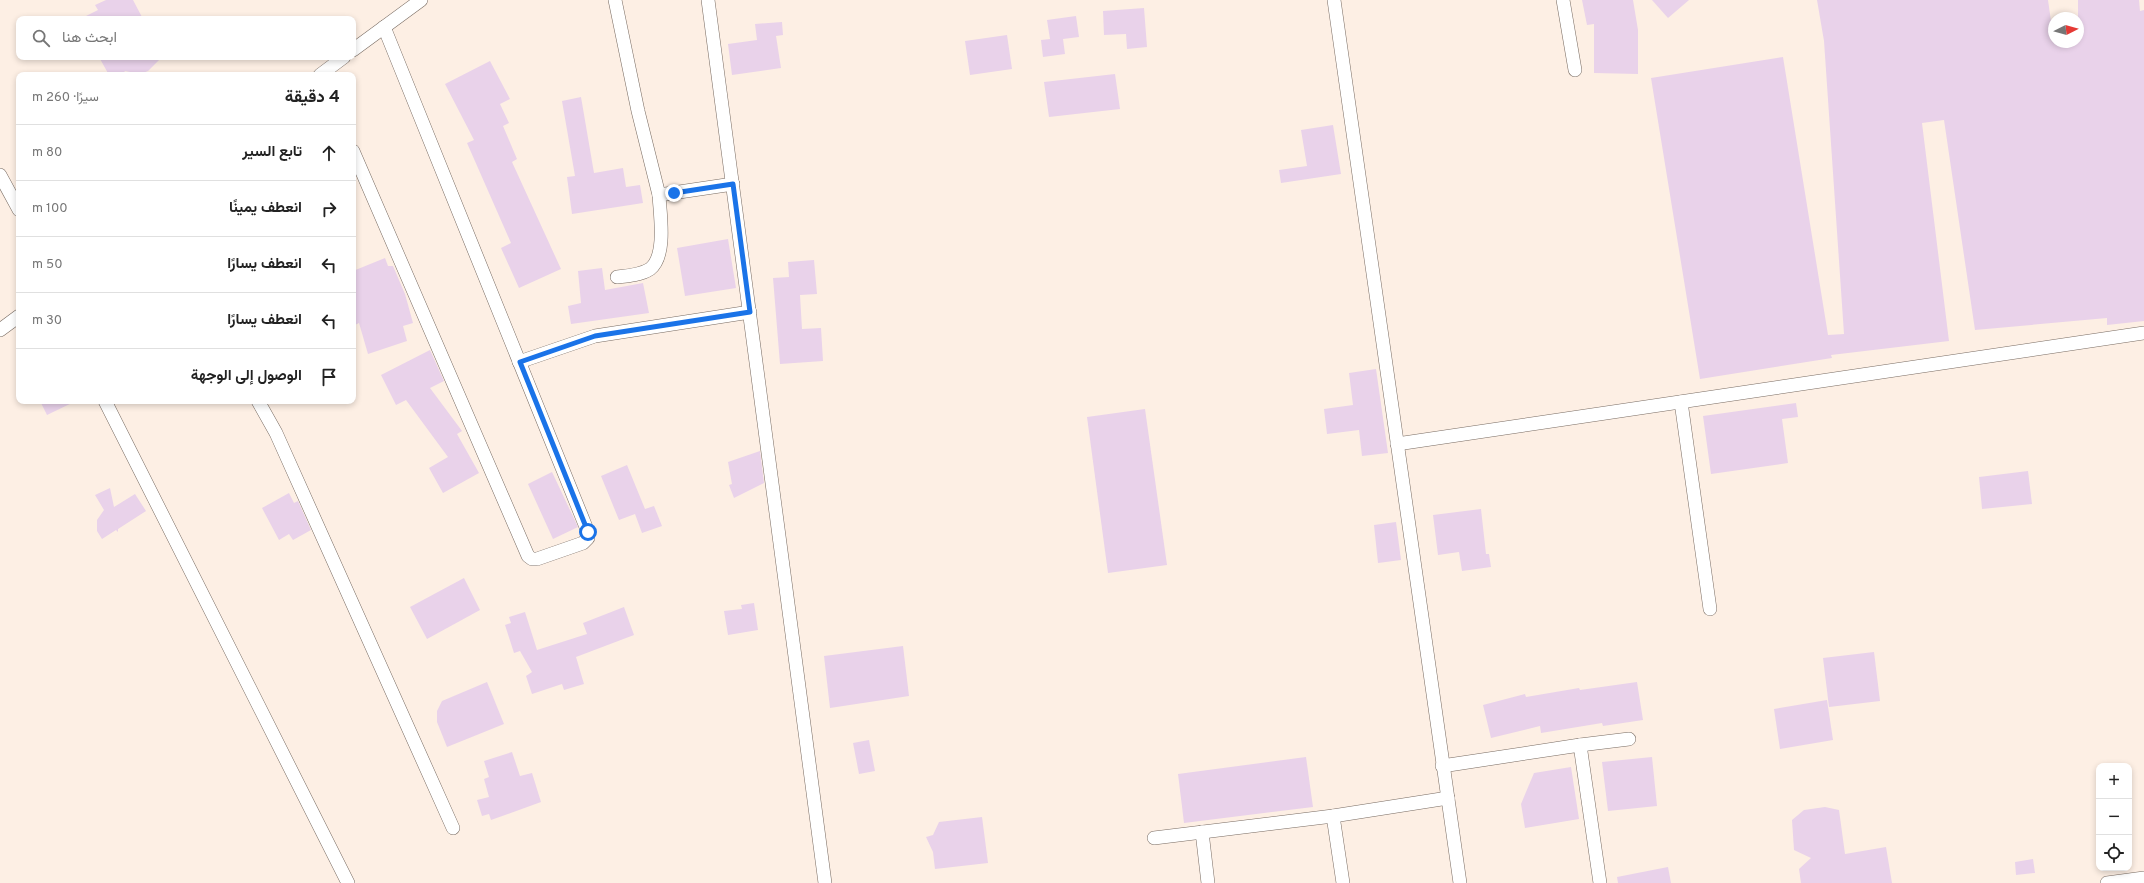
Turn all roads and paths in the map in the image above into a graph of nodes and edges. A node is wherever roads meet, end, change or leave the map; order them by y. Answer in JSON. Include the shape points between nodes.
{"nodes":[{"id":1,"x":421,"y":0,"type":"edge"},
{"id":2,"x":615,"y":0,"type":"edge"},
{"id":3,"x":708,"y":0,"type":"edge"},
{"id":4,"x":1334,"y":0,"type":"edge"},
{"id":5,"x":1563,"y":0,"type":"edge"},
{"id":6,"x":384,"y":27,"type":"junction"},
{"id":7,"x":356,"y":48,"type":"edge"},
{"id":8,"x":340,"y":60,"type":"edge"},
{"id":9,"x":1574,"y":70,"type":"dead end"},
{"id":10,"x":324,"y":72,"type":"edge"},
{"id":11,"x":356,"y":158,"type":"edge"},
{"id":12,"x":0,"y":175,"type":"edge"},
{"id":13,"x":733,"y":184,"type":"junction"},
{"id":14,"x":659,"y":195,"type":"junction"},
{"id":15,"x":16,"y":204,"type":"edge"},
{"id":16,"x":617,"y":277,"type":"dead end"},
{"id":17,"x":750,"y":312,"type":"junction"},
{"id":18,"x":16,"y":318,"type":"edge"},
{"id":19,"x":0,"y":330,"type":"edge"},
{"id":20,"x":2144,"y":333,"type":"edge"},
{"id":21,"x":520,"y":362,"type":"junction"},
{"id":22,"x":1681,"y":402,"type":"junction"},
{"id":23,"x":107,"y":404,"type":"edge"},
{"id":24,"x":260,"y":404,"type":"edge"},
{"id":25,"x":1397,"y":444,"type":"junction"},
{"id":26,"x":1710,"y":609,"type":"dead end"},
{"id":27,"x":1629,"y":739,"type":"dead end"},
{"id":28,"x":1580,"y":745,"type":"junction"},
{"id":29,"x":1442,"y":766,"type":"junction"},
{"id":30,"x":1448,"y":798,"type":"junction"},
{"id":31,"x":1333,"y":816,"type":"junction"},
{"id":32,"x":453,"y":828,"type":"dead end"},
{"id":33,"x":1202,"y":832,"type":"junction"},
{"id":34,"x":1154,"y":838,"type":"dead end"},
{"id":35,"x":2144,"y":878,"type":"edge"},
{"id":36,"x":348,"y":883,"type":"edge"},
{"id":37,"x":825,"y":883,"type":"edge"},
{"id":38,"x":1208,"y":883,"type":"edge"},
{"id":39,"x":1343,"y":883,"type":"edge"},
{"id":40,"x":1460,"y":883,"type":"edge"},
{"id":41,"x":1600,"y":883,"type":"edge"},
{"id":42,"x":2113,"y":883,"type":"edge"}],
"edges":[{"from":1,"to":6,"type":"street"},
{"from":2,"to":14,"type":"street"},
{"from":3,"to":13,"type":"street"},
{"from":4,"to":25,"type":"street"},
{"from":5,"to":9,"type":"street"},
{"from":6,"to":7,"type":"street"},
{"from":6,"to":21,"type":"street"},
{"from":8,"to":10,"type":"street"},
{"from":11,"to":21,"type":"street","via":[[528,556],[537,559],[583,543],[588,538],[588,532]]},
{"from":12,"to":15,"type":"street"},
{"from":13,"to":14,"type":"street"},
{"from":13,"to":17,"type":"street"},
{"from":14,"to":16,"type":"street","via":[[661,240],[658,260],[649,269]]},
{"from":17,"to":21,"type":"street","via":[[595,336]]},
{"from":17,"to":37,"type":"street"},
{"from":18,"to":19,"type":"street"},
{"from":20,"to":22,"type":"street"},
{"from":22,"to":25,"type":"street"},
{"from":22,"to":26,"type":"street"},
{"from":23,"to":36,"type":"street"},
{"from":24,"to":32,"type":"street","via":[[276,433]]},
{"from":25,"to":29,"type":"street"},
{"from":27,"to":28,"type":"street"},
{"from":28,"to":29,"type":"street"},
{"from":28,"to":41,"type":"street"},
{"from":29,"to":30,"type":"street"},
{"from":30,"to":31,"type":"street"},
{"from":30,"to":40,"type":"street"},
{"from":31,"to":33,"type":"street"},
{"from":31,"to":39,"type":"street"},
{"from":33,"to":34,"type":"street"},
{"from":33,"to":38,"type":"street"},
{"from":35,"to":42,"type":"street"}]}
